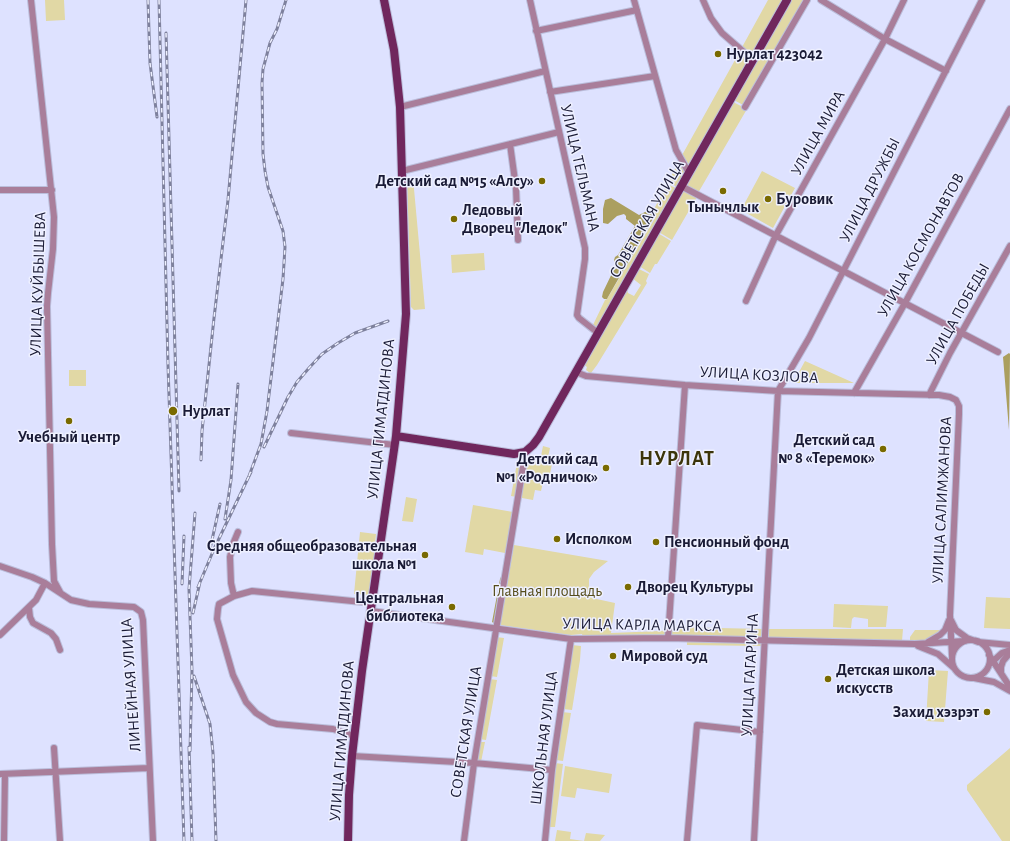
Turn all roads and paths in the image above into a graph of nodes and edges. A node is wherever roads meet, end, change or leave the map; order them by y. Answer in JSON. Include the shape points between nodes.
{"nodes":[{"id":1,"x":30,"y":0,"type":"edge"},
{"id":2,"x":384,"y":0,"type":"edge"},
{"id":3,"x":530,"y":0,"type":"edge"},
{"id":4,"x":634,"y":0,"type":"edge"},
{"id":5,"x":703,"y":0,"type":"edge"},
{"id":6,"x":787,"y":0,"type":"edge"},
{"id":7,"x":807,"y":0,"type":"edge"},
{"id":8,"x":821,"y":0,"type":"edge"},
{"id":9,"x":904,"y":0,"type":"edge"},
{"id":10,"x":982,"y":0,"type":"edge"},
{"id":11,"x":637,"y":10,"type":"junction"},
{"id":12,"x":536,"y":31,"type":"junction"},
{"id":13,"x":885,"y":39,"type":"junction"},
{"id":14,"x":753,"y":60,"type":"junction"},
{"id":15,"x":946,"y":71,"type":"junction"},
{"id":16,"x":545,"y":72,"type":"junction"},
{"id":17,"x":655,"y":76,"type":"junction"},
{"id":18,"x":550,"y":92,"type":"junction"},
{"id":19,"x":400,"y":107,"type":"junction"},
{"id":20,"x":745,"y":107,"type":"dead end"},
{"id":21,"x":1010,"y":109,"type":"edge"},
{"id":22,"x":559,"y":132,"type":"junction"},
{"id":23,"x":510,"y":144,"type":"junction"},
{"id":24,"x":402,"y":170,"type":"junction"},
{"id":25,"x":689,"y":173,"type":"junction"},
{"id":26,"x":682,"y":186,"type":"junction"},
{"id":27,"x":0,"y":190,"type":"edge"},
{"id":28,"x":52,"y":190,"type":"junction"},
{"id":29,"x":776,"y":236,"type":"junction"},
{"id":30,"x":518,"y":240,"type":"dead end"},
{"id":31,"x":1010,"y":246,"type":"edge"},
{"id":32,"x":844,"y":271,"type":"junction"},
{"id":33,"x":746,"y":301,"type":"dead end"},
{"id":34,"x":905,"y":303,"type":"junction"},
{"id":35,"x":598,"y":333,"type":"junction"},
{"id":36,"x":962,"y":333,"type":"junction"},
{"id":37,"x":998,"y":352,"type":"dead end"},
{"id":38,"x":576,"y":372,"type":"junction"},
{"id":39,"x":685,"y":384,"type":"junction"},
{"id":40,"x":778,"y":391,"type":"junction"},
{"id":41,"x":854,"y":393,"type":"junction"},
{"id":42,"x":929,"y":395,"type":"junction"},
{"id":43,"x":942,"y":395,"type":"joint"},
{"id":44,"x":291,"y":433,"type":"dead end"},
{"id":45,"x":396,"y":436,"type":"junction"},
{"id":46,"x":394,"y":445,"type":"junction"},
{"id":47,"x":525,"y":452,"type":"junction"},
{"id":48,"x":238,"y":532,"type":"dead end"},
{"id":49,"x":0,"y":566,"type":"edge"},
{"id":50,"x":45,"y":583,"type":"junction"},
{"id":51,"x":60,"y":592,"type":"junction"},
{"id":52,"x":234,"y":596,"type":"junction"},
{"id":53,"x":371,"y":607,"type":"junction"},
{"id":54,"x":29,"y":608,"type":"junction"},
{"id":55,"x":950,"y":615,"type":"junction"},
{"id":56,"x":496,"y":628,"type":"junction"},
{"id":57,"x":0,"y":635,"type":"edge"},
{"id":58,"x":668,"y":638,"type":"junction"},
{"id":59,"x":571,"y":639,"type":"junction"},
{"id":60,"x":765,"y":641,"type":"junction"},
{"id":61,"x":965,"y":641,"type":"junction"},
{"id":62,"x":950,"y":642,"type":"junction"},
{"id":63,"x":978,"y":642,"type":"junction"},
{"id":64,"x":915,"y":644,"type":"junction"},
{"id":65,"x":923,"y":644,"type":"junction"},
{"id":66,"x":1010,"y":645,"type":"edge"},
{"id":67,"x":60,"y":650,"type":"dead end"},
{"id":68,"x":1010,"y":650,"type":"edge"},
{"id":69,"x":988,"y":653,"type":"junction"},
{"id":70,"x":1010,"y":653,"type":"edge"},
{"id":71,"x":952,"y":656,"type":"junction"},
{"id":72,"x":993,"y":660,"type":"junction"},
{"id":73,"x":955,"y":669,"type":"junction"},
{"id":74,"x":985,"y":671,"type":"junction"},
{"id":75,"x":1001,"y":674,"type":"junction"},
{"id":76,"x":971,"y":678,"type":"junction"},
{"id":77,"x":1010,"y":688,"type":"edge"},
{"id":78,"x":1010,"y":691,"type":"edge"},
{"id":79,"x":760,"y":732,"type":"junction"},
{"id":80,"x":354,"y":736,"type":"junction"},
{"id":81,"x":54,"y":748,"type":"dead end"},
{"id":82,"x":352,"y":756,"type":"junction"},
{"id":83,"x":474,"y":763,"type":"junction"},
{"id":84,"x":149,"y":768,"type":"junction"},
{"id":85,"x":552,"y":770,"type":"junction"},
{"id":86,"x":56,"y":772,"type":"junction"},
{"id":87,"x":3,"y":774,"type":"edge"},
{"id":88,"x":4,"y":841,"type":"edge"},
{"id":89,"x":60,"y":841,"type":"edge"},
{"id":90,"x":153,"y":841,"type":"edge"},
{"id":91,"x":348,"y":841,"type":"edge"},
{"id":92,"x":464,"y":841,"type":"edge"},
{"id":93,"x":545,"y":841,"type":"edge"},
{"id":94,"x":687,"y":841,"type":"edge"},
{"id":95,"x":754,"y":841,"type":"edge"}],
"edges":[{"from":1,"to":28,"type":"street","name":"УЛИЦА КУЙБЫШЕВА"},
{"from":2,"to":19,"type":"main road","name":"УЛИЦА ГИМАТДИНОВА","via":[[394,50]]},
{"from":3,"to":12,"type":"street","name":"УЛИЦА ТЕЛЬМАНА"},
{"from":4,"to":11,"type":"street"},
{"from":5,"to":14,"type":"street","via":[[711,18],[722,33]]},
{"from":6,"to":14,"type":"main road","name":"СОВЕТСКАЯ УЛИЦА"},
{"from":7,"to":20,"type":"street"},
{"from":8,"to":13,"type":"street"},
{"from":9,"to":13,"type":"street","name":"УЛИЦА МИРА"},
{"from":10,"to":15,"type":"street","name":"УЛИЦА ДРУЖБЫ"},
{"from":11,"to":12,"type":"street"},
{"from":11,"to":17,"type":"street"},
{"from":12,"to":16,"type":"street","name":"УЛИЦА ТЕЛЬМАНА"},
{"from":13,"to":15,"type":"street"},
{"from":13,"to":29,"type":"street","name":"УЛИЦА МИРА"},
{"from":14,"to":25,"type":"main road","name":"СОВЕТСКАЯ УЛИЦА"},
{"from":15,"to":32,"type":"street","name":"УЛИЦА ДРУЖБЫ"},
{"from":16,"to":18,"type":"street","name":"УЛИЦА ТЕЛЬМАНА"},
{"from":16,"to":19,"type":"street"},
{"from":17,"to":18,"type":"street"},
{"from":17,"to":25,"type":"street","via":[[676,150]]},
{"from":18,"to":22,"type":"street","name":"УЛИЦА ТЕЛЬМАНА"},
{"from":19,"to":24,"type":"main road","name":"УЛИЦА ГИМАТДИНОВА"},
{"from":21,"to":34,"type":"street","name":"УЛИЦА КОСМОНАВТОВ"},
{"from":22,"to":23,"type":"street"},
{"from":22,"to":35,"type":"street","name":"УЛИЦА ТЕЛЬМАНА","via":[[585,248],[577,315]]},
{"from":23,"to":24,"type":"street"},
{"from":23,"to":30,"type":"street","via":[[516,188]]},
{"from":24,"to":45,"type":"main road","name":"УЛИЦА ГИМАТДИНОВА","via":[[406,314]]},
{"from":25,"to":26,"type":"main road","name":"СОВЕТСКАЯ УЛИЦА"},
{"from":26,"to":29,"type":"street"},
{"from":26,"to":35,"type":"main road","name":"СОВЕТСКАЯ УЛИЦА"},
{"from":27,"to":28,"type":"street"},
{"from":28,"to":51,"type":"street","name":"УЛИЦА КУЙБЫШЕВА","via":[[54,234],[47,306],[52,544],[54,582]]},
{"from":29,"to":32,"type":"street"},
{"from":29,"to":33,"type":"street","name":"УЛИЦА МИРА"},
{"from":31,"to":36,"type":"street","name":"УЛИЦА ПОБЕДЫ"},
{"from":32,"to":34,"type":"street"},
{"from":32,"to":40,"type":"street","name":"УЛИЦА ДРУЖБЫ"},
{"from":34,"to":36,"type":"street"},
{"from":34,"to":41,"type":"street","name":"УЛИЦА КОСМОНАВТОВ"},
{"from":35,"to":38,"type":"main road","name":"СОВЕТСКАЯ УЛИЦА"},
{"from":36,"to":37,"type":"street"},
{"from":36,"to":42,"type":"street","name":"УЛИЦА ПОБЕДЫ"},
{"from":38,"to":39,"type":"street","name":"УЛИЦА КОЗЛОВА","via":[[586,376]]},
{"from":38,"to":47,"type":"main road","name":"СОВЕТСКАЯ УЛИЦА","via":[[539,437]]},
{"from":39,"to":40,"type":"street","name":"УЛИЦА КОЗЛОВА"},
{"from":39,"to":58,"type":"street"},
{"from":40,"to":41,"type":"street","name":"УЛИЦА КОЗЛОВА"},
{"from":40,"to":60,"type":"street","name":"УЛИЦА ГАГАРИНА"},
{"from":41,"to":42,"type":"street","name":"УЛИЦА КОЗЛОВА"},
{"from":42,"to":43,"type":"street","name":"УЛИЦА КОЗЛОВА"},
{"from":43,"to":55,"type":"street","name":"УЛИЦА САЛИМЖАНОВА","via":[[956,400],[959,410]]},
{"from":44,"to":46,"type":"street"},
{"from":45,"to":46,"type":"main road","name":"УЛИЦА ГИМАТДИНОВА"},
{"from":45,"to":47,"type":"main road","via":[[509,454]]},
{"from":46,"to":53,"type":"main road","name":"УЛИЦА ГИМАТДИНОВА"},
{"from":47,"to":56,"type":"street","name":"СОВЕТСКАЯ УЛИЦА"},
{"from":48,"to":52,"type":"street","via":[[232,550],[230,570]]},
{"from":49,"to":50,"type":"street"},
{"from":50,"to":51,"type":"street"},
{"from":50,"to":54,"type":"street"},
{"from":51,"to":84,"type":"street","name":"ЛИНЕЙНАЯ УЛИЦА","via":[[71,600],[134,607],[141,612]]},
{"from":52,"to":53,"type":"street","name":"УЛИЦА КАРЛА МАРКСА","via":[[252,591]]},
{"from":52,"to":80,"type":"street","via":[[219,604],[217,619],[233,675],[251,708],[262,717],[278,724],[333,729]]},
{"from":53,"to":56,"type":"street","name":"УЛИЦА КАРЛА МАРКСА"},
{"from":53,"to":80,"type":"main road","name":"УЛИЦА ГИМАТДИНОВА"},
{"from":54,"to":57,"type":"street"},
{"from":54,"to":67,"type":"street","via":[[33,623],[51,633]]},
{"from":55,"to":62,"type":"street"},
{"from":55,"to":63,"type":"street","via":[[952,624],[959,633]]},
{"from":55,"to":65,"type":"street","via":[[940,635]]},
{"from":56,"to":59,"type":"street","name":"УЛИЦА КАРЛА МАРКСА"},
{"from":56,"to":83,"type":"street","name":"СОВЕТСКАЯ УЛИЦА"},
{"from":58,"to":59,"type":"street","name":"УЛИЦА КАРЛА МАРКСА"},
{"from":58,"to":60,"type":"street","name":"УЛИЦА КАРЛА МАРКСА"},
{"from":59,"to":85,"type":"street","name":"ШКОЛЬНАЯ УЛИЦА"},
{"from":60,"to":64,"type":"street","name":"УЛИЦА КАРЛА МАРКСА"},
{"from":60,"to":79,"type":"street","name":"УЛИЦА ГАГАРИНА"},
{"from":61,"to":62,"type":"street","name":"УЛИЦА КАРЛА МАРКСА"},
{"from":61,"to":63,"type":"street"},
{"from":61,"to":71,"type":"street","via":[[957,647]]},
{"from":62,"to":65,"type":"street","name":"УЛИЦА КАРЛА МАРКСА"},
{"from":62,"to":71,"type":"street"},
{"from":63,"to":66,"type":"street"},
{"from":63,"to":69,"type":"street"},
{"from":64,"to":65,"type":"street","name":"УЛИЦА КАРЛА МАРКСА"},
{"from":64,"to":73,"type":"street","name":"УЛИЦА КАРЛА МАРКСА","via":[[938,654]]},
{"from":68,"to":72,"type":"street"},
{"from":69,"to":72,"type":"street"},
{"from":69,"to":74,"type":"street","via":[[989,662]]},
{"from":70,"to":75,"type":"street","via":[[1003,661]]},
{"from":71,"to":73,"type":"street"},
{"from":72,"to":74,"type":"street"},
{"from":72,"to":75,"type":"street"},
{"from":73,"to":76,"type":"street"},
{"from":74,"to":76,"type":"street"},
{"from":75,"to":77,"type":"street"},
{"from":76,"to":78,"type":"street","via":[[994,682]]},
{"from":79,"to":94,"type":"street","via":[[696,725]]},
{"from":79,"to":95,"type":"street","name":"УЛИЦА ГАГАРИНА"},
{"from":80,"to":82,"type":"main road","name":"УЛИЦА ГИМАТДИНОВА"},
{"from":81,"to":86,"type":"street"},
{"from":82,"to":83,"type":"street"},
{"from":82,"to":91,"type":"main road","name":"УЛИЦА ГИМАТДИНОВА","via":[[348,795]]},
{"from":83,"to":85,"type":"street"},
{"from":83,"to":92,"type":"street","name":"СОВЕТСКАЯ УЛИЦА"},
{"from":84,"to":86,"type":"street"},
{"from":84,"to":90,"type":"street","name":"ЛИНЕЙНАЯ УЛИЦА"},
{"from":85,"to":93,"type":"street","name":"ШКОЛЬНАЯ УЛИЦА"},
{"from":86,"to":87,"type":"street"},
{"from":86,"to":89,"type":"street"},
{"from":87,"to":88,"type":"street"}]}
